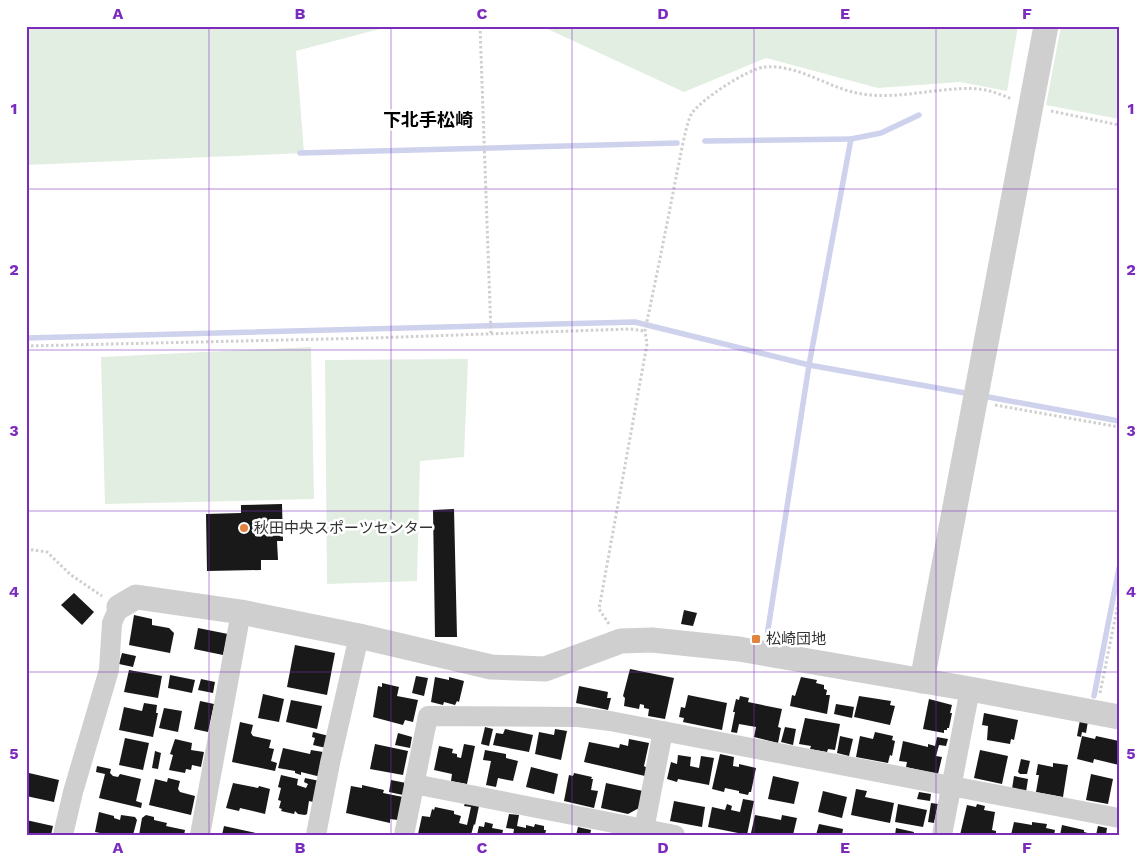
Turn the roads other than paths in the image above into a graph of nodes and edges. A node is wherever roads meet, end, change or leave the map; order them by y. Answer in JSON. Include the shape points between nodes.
{"nodes":[{"id":1,"x":1046,"y":26,"type":"edge"},
{"id":2,"x":119,"y":607,"type":"joint"},
{"id":3,"x":241,"y":612,"type":"junction"},
{"id":4,"x":359,"y":636,"type":"junction"},
{"id":5,"x":922,"y":681,"type":"junction"},
{"id":6,"x":970,"y":689,"type":"junction"},
{"id":7,"x":1108,"y":715,"type":"edge"},
{"id":8,"x":663,"y":731,"type":"junction"},
{"id":9,"x":414,"y":784,"type":"junction"},
{"id":10,"x":951,"y":786,"type":"junction"},
{"id":11,"x":1119,"y":818,"type":"edge"},
{"id":12,"x":644,"y":832,"type":"edge"},
{"id":13,"x":63,"y":835,"type":"edge"},
{"id":14,"x":200,"y":835,"type":"edge"},
{"id":15,"x":316,"y":835,"type":"edge"},
{"id":16,"x":404,"y":835,"type":"edge"},
{"id":17,"x":675,"y":835,"type":"edge"},
{"id":18,"x":942,"y":835,"type":"edge"}],
"edges":[{"from":1,"to":5,"type":"street"},
{"from":2,"to":3,"type":"street","via":[[136,597]]},
{"from":2,"to":13,"type":"street","via":[[112,623],[109,670]]},
{"from":3,"to":4,"type":"street"},
{"from":3,"to":14,"type":"street"},
{"from":4,"to":5,"type":"street","via":[[491,668],[546,669],[621,641],[652,640],[739,649]]},
{"from":4,"to":15,"type":"street"},
{"from":5,"to":6,"type":"street"},
{"from":6,"to":7,"type":"street"},
{"from":6,"to":10,"type":"street"},
{"from":8,"to":9,"type":"street","via":[[578,716],[428,716]]},
{"from":8,"to":10,"type":"street"},
{"from":8,"to":12,"type":"street"},
{"from":9,"to":12,"type":"street"},
{"from":9,"to":16,"type":"street"},
{"from":10,"to":11,"type":"street"},
{"from":10,"to":18,"type":"street"},
{"from":12,"to":17,"type":"street"}]}
